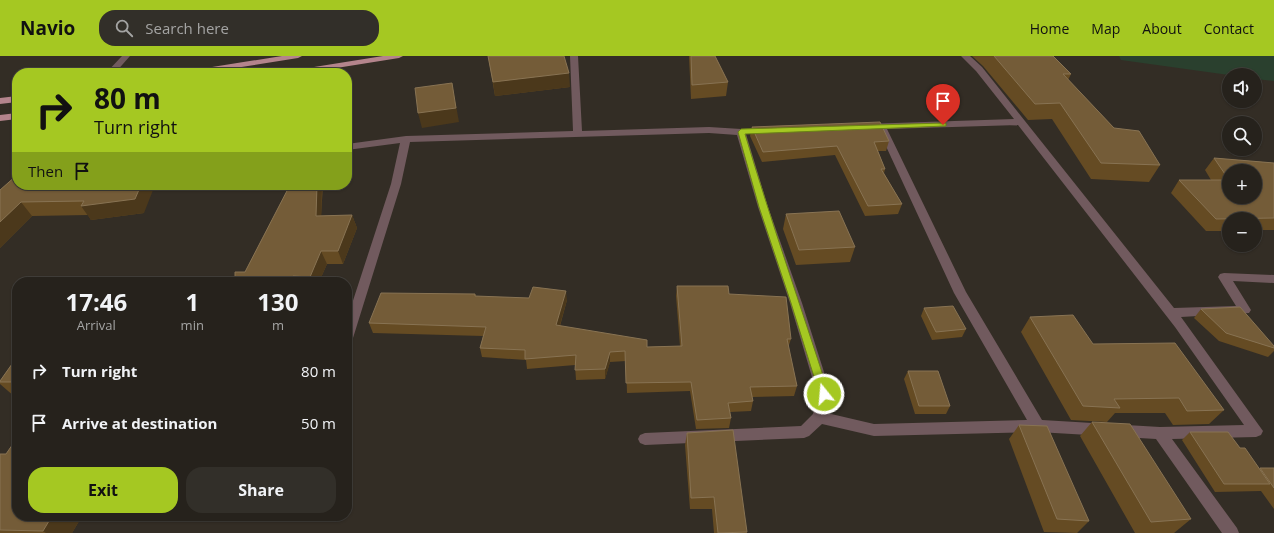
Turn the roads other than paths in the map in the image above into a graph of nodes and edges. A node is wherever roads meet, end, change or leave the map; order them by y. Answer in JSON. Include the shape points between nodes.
{"nodes":[{"id":1,"x":126,"y":56,"type":"edge"},
{"id":2,"x":298,"y":56,"type":"edge"},
{"id":3,"x":399,"y":56,"type":"edge"},
{"id":4,"x":574,"y":56,"type":"edge"},
{"id":5,"x":965,"y":56,"type":"edge"},
{"id":6,"x":115,"y":68,"type":"edge"},
{"id":7,"x":219,"y":68,"type":"edge"},
{"id":8,"x":321,"y":68,"type":"edge"},
{"id":9,"x":12,"y":99,"type":"edge"},
{"id":10,"x":0,"y":101,"type":"edge"},
{"id":11,"x":12,"y":117,"type":"edge"},
{"id":12,"x":0,"y":118,"type":"edge"},
{"id":13,"x":1021,"y":122,"type":"junction"},
{"id":14,"x":858,"y":127,"type":"edge"},
{"id":15,"x":881,"y":127,"type":"junction"},
{"id":16,"x":777,"y":130,"type":"edge"},
{"id":17,"x":741,"y":132,"type":"junction"},
{"id":18,"x":578,"y":134,"type":"junction"},
{"id":19,"x":406,"y":139,"type":"junction"},
{"id":20,"x":352,"y":146,"type":"edge"},
{"id":21,"x":1274,"y":279,"type":"edge"},
{"id":22,"x":1170,"y":313,"type":"junction"},
{"id":23,"x":352,"y":322,"type":"edge"},
{"id":24,"x":819,"y":417,"type":"junction"},
{"id":25,"x":1038,"y":426,"type":"junction"},
{"id":26,"x":1160,"y":433,"type":"junction"},
{"id":27,"x":645,"y":439,"type":"dead end"},
{"id":28,"x":1231,"y":533,"type":"edge"}],
"edges":[{"from":1,"to":6,"type":"street"},
{"from":2,"to":7,"type":"main road"},
{"from":3,"to":8,"type":"main road"},
{"from":4,"to":18,"type":"street"},
{"from":5,"to":13,"type":"street","via":[[979,69]]},
{"from":9,"to":10,"type":"main road"},
{"from":11,"to":12,"type":"main road"},
{"from":13,"to":15,"type":"street"},
{"from":13,"to":22,"type":"street"},
{"from":14,"to":15,"type":"street"},
{"from":15,"to":25,"type":"street","via":[[960,293]]},
{"from":16,"to":17,"type":"street"},
{"from":17,"to":18,"type":"street","via":[[709,130]]},
{"from":17,"to":24,"type":"street","via":[[824,394]]},
{"from":18,"to":19,"type":"street"},
{"from":19,"to":20,"type":"street"},
{"from":19,"to":23,"type":"street","via":[[396,184]]},
{"from":21,"to":22,"type":"street","via":[[1224,277],[1245,310]]},
{"from":22,"to":26,"type":"street","via":[[1256,432]]},
{"from":24,"to":25,"type":"street","via":[[874,430]]},
{"from":24,"to":27,"type":"street","via":[[804,432]]},
{"from":25,"to":26,"type":"street"},
{"from":26,"to":28,"type":"street"}]}
